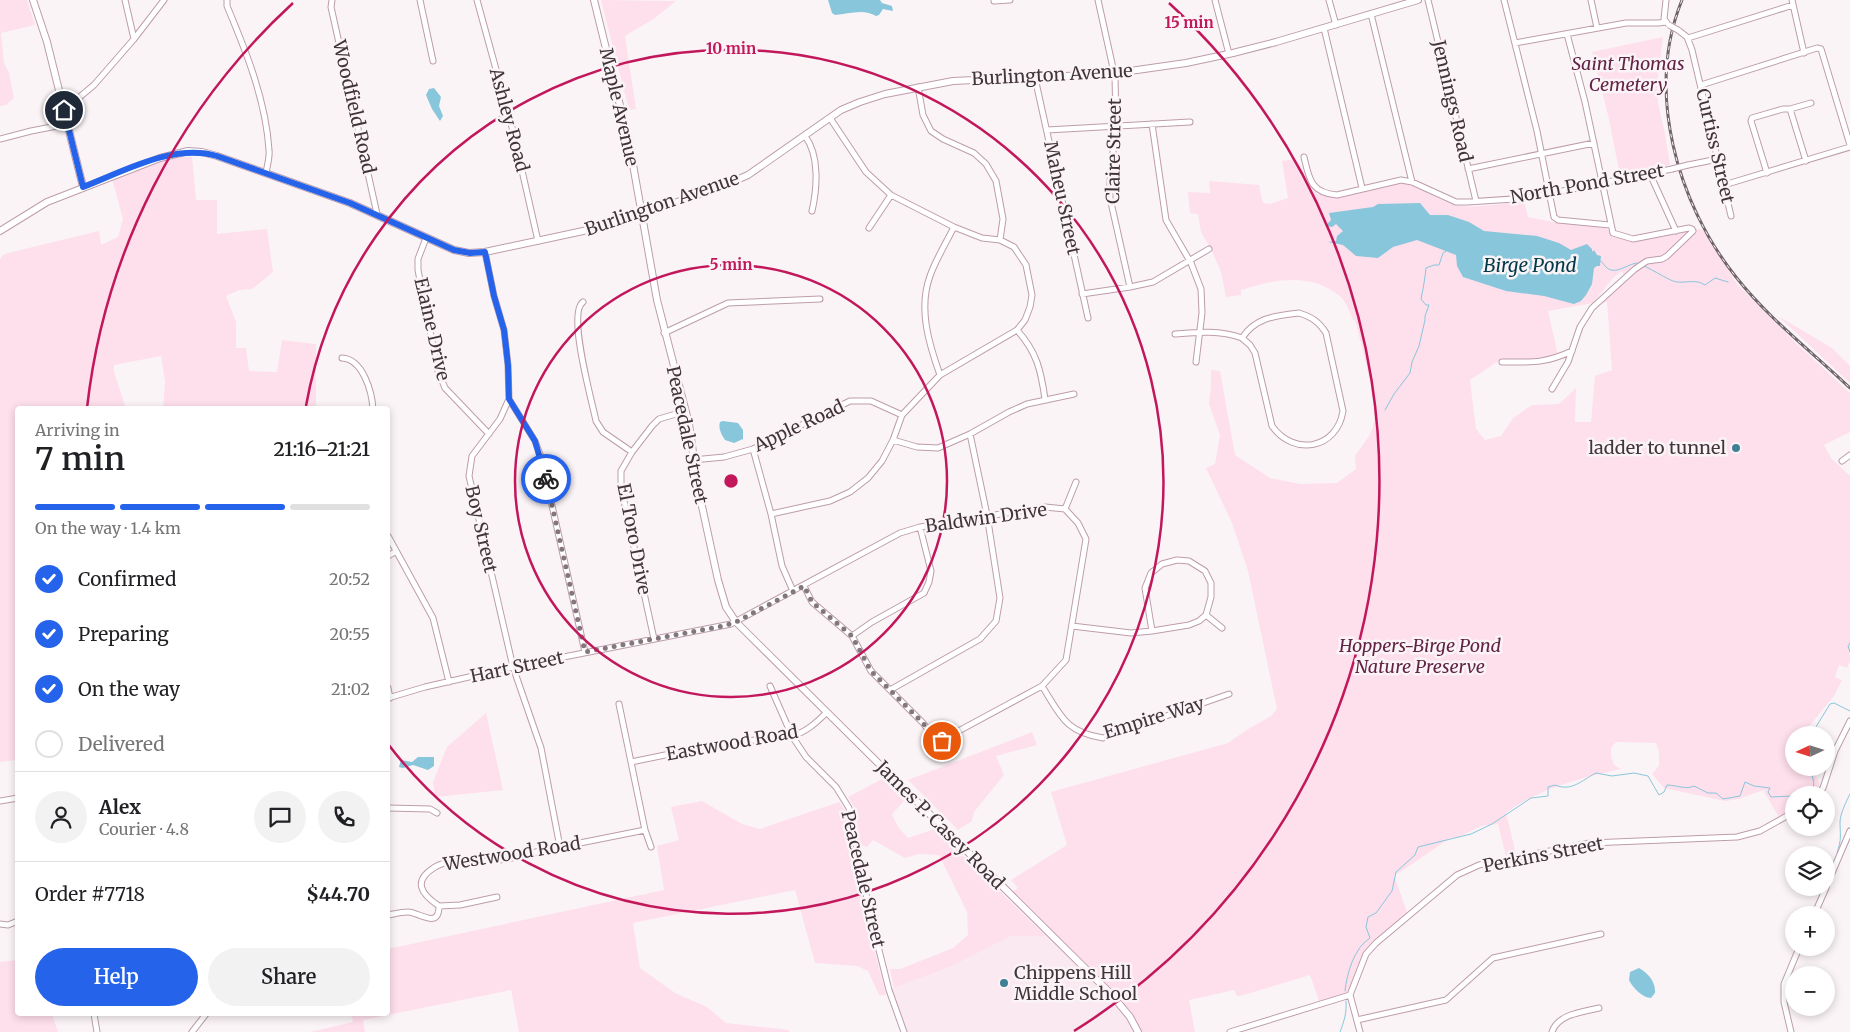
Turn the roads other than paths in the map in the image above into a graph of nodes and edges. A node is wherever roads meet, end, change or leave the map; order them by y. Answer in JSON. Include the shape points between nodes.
{"nodes":[{"id":1,"x":33,"y":0,"type":"edge"},
{"id":2,"x":125,"y":0,"type":"edge"},
{"id":3,"x":164,"y":0,"type":"edge"},
{"id":4,"x":227,"y":0,"type":"edge"},
{"id":5,"x":332,"y":0,"type":"edge"},
{"id":6,"x":420,"y":0,"type":"edge"},
{"id":7,"x":477,"y":0,"type":"edge"},
{"id":8,"x":594,"y":0,"type":"edge"},
{"id":9,"x":1010,"y":0,"type":"edge"},
{"id":10,"x":1098,"y":0,"type":"edge"},
{"id":11,"x":1215,"y":0,"type":"edge"},
{"id":12,"x":1329,"y":0,"type":"edge"},
{"id":13,"x":1418,"y":0,"type":"edge"},
{"id":14,"x":1428,"y":0,"type":"edge"},
{"id":15,"x":1504,"y":0,"type":"edge"},
{"id":16,"x":1591,"y":0,"type":"edge"},
{"id":17,"x":1666,"y":0,"type":"edge"},
{"id":18,"x":994,"y":1,"type":"edge"},
{"id":19,"x":1793,"y":2,"type":"edge"},
{"id":20,"x":1371,"y":14,"type":"junction"},
{"id":21,"x":1667,"y":23,"type":"junction"},
{"id":22,"x":1336,"y":24,"type":"junction"},
{"id":23,"x":1324,"y":28,"type":"junction"},
{"id":24,"x":1597,"y":28,"type":"junction"},
{"id":25,"x":1567,"y":34,"type":"junction"},
{"id":26,"x":1688,"y":38,"type":"junction"},
{"id":27,"x":134,"y":39,"type":"junction"},
{"id":28,"x":1515,"y":43,"type":"junction"},
{"id":29,"x":1804,"y":53,"type":"junction"},
{"id":30,"x":1229,"y":54,"type":"junction"},
{"id":31,"x":433,"y":61,"type":"dead end"},
{"id":32,"x":1115,"y":73,"type":"junction"},
{"id":33,"x":1036,"y":78,"type":"junction"},
{"id":34,"x":1701,"y":85,"type":"junction"},
{"id":35,"x":918,"y":87,"type":"junction"},
{"id":36,"x":1811,"y":103,"type":"dead end"},
{"id":37,"x":1790,"y":109,"type":"junction"},
{"id":38,"x":64,"y":110,"type":"junction"},
{"id":39,"x":830,"y":118,"type":"junction"},
{"id":40,"x":1190,"y":122,"type":"dead end"},
{"id":41,"x":66,"y":124,"type":"junction"},
{"id":42,"x":1152,"y":124,"type":"junction"},
{"id":43,"x":1115,"y":126,"type":"junction"},
{"id":44,"x":1047,"y":130,"type":"junction"},
{"id":45,"x":805,"y":136,"type":"junction"},
{"id":46,"x":0,"y":139,"type":"edge"},
{"id":47,"x":1594,"y":143,"type":"junction"},
{"id":48,"x":1850,"y":146,"type":"edge"},
{"id":49,"x":1542,"y":153,"type":"junction"},
{"id":50,"x":1304,"y":157,"type":"dead end"},
{"id":51,"x":1718,"y":159,"type":"junction"},
{"id":52,"x":1806,"y":161,"type":"junction"},
{"id":53,"x":1468,"y":169,"type":"junction"},
{"id":54,"x":266,"y":173,"type":"junction"},
{"id":55,"x":1767,"y":173,"type":"junction"},
{"id":56,"x":1650,"y":174,"type":"junction"},
{"id":57,"x":1412,"y":182,"type":"junction"},
{"id":58,"x":1602,"y":184,"type":"junction"},
{"id":59,"x":1724,"y":186,"type":"junction"},
{"id":60,"x":83,"y":187,"type":"junction"},
{"id":61,"x":1362,"y":188,"type":"junction"},
{"id":62,"x":1550,"y":194,"type":"junction"},
{"id":63,"x":891,"y":195,"type":"junction"},
{"id":64,"x":1476,"y":201,"type":"junction"},
{"id":65,"x":812,"y":211,"type":"dead end"},
{"id":66,"x":377,"y":214,"type":"junction"},
{"id":67,"x":641,"y":215,"type":"junction"},
{"id":68,"x":1731,"y":216,"type":"dead end"},
{"id":69,"x":1610,"y":225,"type":"junction"},
{"id":70,"x":954,"y":227,"type":"junction"},
{"id":71,"x":868,"y":228,"type":"dead end"},
{"id":72,"x":0,"y":231,"type":"edge"},
{"id":73,"x":1676,"y":231,"type":"junction"},
{"id":74,"x":426,"y":238,"type":"junction"},
{"id":75,"x":1000,"y":240,"type":"junction"},
{"id":76,"x":538,"y":241,"type":"junction"},
{"id":77,"x":1209,"y":249,"type":"dead end"},
{"id":78,"x":485,"y":252,"type":"junction"},
{"id":79,"x":1190,"y":260,"type":"junction"},
{"id":80,"x":1130,"y":287,"type":"junction"},
{"id":81,"x":1082,"y":294,"type":"junction"},
{"id":82,"x":820,"y":299,"type":"dead end"},
{"id":83,"x":583,"y":302,"type":"dead end"},
{"id":84,"x":1088,"y":318,"type":"dead end"},
{"id":85,"x":1017,"y":330,"type":"junction"},
{"id":86,"x":1200,"y":332,"type":"junction"},
{"id":87,"x":664,"y":333,"type":"junction"},
{"id":88,"x":1176,"y":334,"type":"dead end"},
{"id":89,"x":1242,"y":338,"type":"junction"},
{"id":90,"x":1572,"y":350,"type":"junction"},
{"id":91,"x":342,"y":358,"type":"dead end"},
{"id":92,"x":1196,"y":362,"type":"dead end"},
{"id":93,"x":1502,"y":362,"type":"dead end"},
{"id":94,"x":940,"y":375,"type":"junction"},
{"id":95,"x":1552,"y":390,"type":"dead end"},
{"id":96,"x":1074,"y":394,"type":"dead end"},
{"id":97,"x":509,"y":399,"type":"junction"},
{"id":98,"x":1046,"y":399,"type":"junction"},
{"id":99,"x":373,"y":406,"type":"edge"},
{"id":100,"x":686,"y":411,"type":"junction"},
{"id":101,"x":902,"y":415,"type":"junction"},
{"id":102,"x":489,"y":434,"type":"junction"},
{"id":103,"x":970,"y":434,"type":"junction"},
{"id":104,"x":893,"y":440,"type":"junction"},
{"id":105,"x":752,"y":449,"type":"junction"},
{"id":106,"x":632,"y":452,"type":"junction"},
{"id":107,"x":1850,"y":455,"type":"edge"},
{"id":108,"x":694,"y":460,"type":"junction"},
{"id":109,"x":1842,"y":461,"type":"dead end"},
{"id":110,"x":1076,"y":482,"type":"dead end"},
{"id":111,"x":1065,"y":509,"type":"junction"},
{"id":112,"x":771,"y":514,"type":"junction"},
{"id":113,"x":987,"y":515,"type":"junction"},
{"id":114,"x":920,"y":527,"type":"junction"},
{"id":115,"x":390,"y":541,"type":"edge"},
{"id":116,"x":395,"y":552,"type":"junction"},
{"id":117,"x":390,"y":555,"type":"edge"},
{"id":118,"x":804,"y":586,"type":"junction"},
{"id":119,"x":793,"y":591,"type":"junction"},
{"id":120,"x":1206,"y":615,"type":"junction"},
{"id":121,"x":736,"y":622,"type":"junction"},
{"id":122,"x":1072,"y":626,"type":"junction"},
{"id":123,"x":1222,"y":628,"type":"dead end"},
{"id":124,"x":1152,"y":631,"type":"junction"},
{"id":125,"x":852,"y":636,"type":"junction"},
{"id":126,"x":654,"y":639,"type":"junction"},
{"id":127,"x":585,"y":652,"type":"junction"},
{"id":128,"x":513,"y":667,"type":"junction"},
{"id":129,"x":449,"y":682,"type":"junction"},
{"id":130,"x":770,"y":686,"type":"dead end"},
{"id":131,"x":1042,"y":686,"type":"junction"},
{"id":132,"x":890,"y":690,"type":"junction"},
{"id":133,"x":1229,"y":694,"type":"dead end"},
{"id":134,"x":390,"y":698,"type":"edge"},
{"id":135,"x":619,"y":704,"type":"dead end"},
{"id":136,"x":826,"y":713,"type":"junction"},
{"id":137,"x":1850,"y":721,"type":"edge"},
{"id":138,"x":792,"y":736,"type":"junction"},
{"id":139,"x":631,"y":762,"type":"junction"},
{"id":140,"x":1824,"y":786,"type":"edge"},
{"id":141,"x":15,"y":798,"type":"edge"},
{"id":142,"x":0,"y":801,"type":"edge"},
{"id":143,"x":390,"y":808,"type":"edge"},
{"id":144,"x":437,"y":813,"type":"dead end"},
{"id":145,"x":1785,"y":817,"type":"edge"},
{"id":146,"x":645,"y":830,"type":"junction"},
{"id":147,"x":1850,"y":831,"type":"edge"},
{"id":148,"x":560,"y":847,"type":"junction"},
{"id":149,"x":650,"y":847,"type":"dead end"},
{"id":150,"x":1835,"y":866,"type":"edge"},
{"id":151,"x":497,"y":896,"type":"dead end"},
{"id":152,"x":439,"y":906,"type":"junction"},
{"id":153,"x":390,"y":915,"type":"edge"},
{"id":154,"x":15,"y":922,"type":"edge"},
{"id":155,"x":0,"y":924,"type":"edge"},
{"id":156,"x":1601,"y":934,"type":"dead end"},
{"id":157,"x":1796,"y":956,"type":"edge"},
{"id":158,"x":1350,"y":995,"type":"junction"},
{"id":159,"x":1599,"y":1008,"type":"dead end"},
{"id":160,"x":94,"y":1016,"type":"edge"},
{"id":161,"x":204,"y":1016,"type":"edge"},
{"id":162,"x":1357,"y":1020,"type":"junction"},
{"id":163,"x":97,"y":1032,"type":"edge"},
{"id":164,"x":192,"y":1032,"type":"edge"},
{"id":165,"x":904,"y":1032,"type":"edge"},
{"id":166,"x":1138,"y":1032,"type":"edge"},
{"id":167,"x":1230,"y":1032,"type":"edge"},
{"id":168,"x":1360,"y":1032,"type":"edge"},
{"id":169,"x":1552,"y":1032,"type":"edge"},
{"id":170,"x":1791,"y":1032,"type":"edge"}],
"edges":[{"from":1,"to":38,"type":"main road"},
{"from":2,"to":27,"type":"street"},
{"from":3,"to":27,"type":"street"},
{"from":4,"to":54,"type":"street","via":[[249,57],[262,112],[269,152]]},
{"from":5,"to":66,"type":"street","name":"Woodfield Road"},
{"from":6,"to":31,"type":"street"},
{"from":7,"to":76,"type":"street","name":"Ashley Road","via":[[513,131]]},
{"from":8,"to":67,"type":"main road","name":"Maple Avenue","via":[[629,142]]},
{"from":9,"to":18,"type":"street"},
{"from":10,"to":32,"type":"street","name":"Claire Street"},
{"from":11,"to":30,"type":"street"},
{"from":12,"to":22,"type":"street"},
{"from":13,"to":20,"type":"main road","name":"Burlington Avenue"},
{"from":14,"to":53,"type":"street","name":"Jennings Road"},
{"from":15,"to":28,"type":"street"},
{"from":16,"to":24,"type":"street"},
{"from":17,"to":21,"type":"street"},
{"from":19,"to":26,"type":"street"},
{"from":19,"to":29,"type":"street"},
{"from":20,"to":22,"type":"main road","name":"Burlington Avenue"},
{"from":20,"to":57,"type":"street"},
{"from":21,"to":24,"type":"street","via":[[1631,22]]},
{"from":21,"to":26,"type":"street","bridge":true},
{"from":22,"to":23,"type":"main road","name":"Burlington Avenue"},
{"from":23,"to":30,"type":"main road","name":"Burlington Avenue"},
{"from":23,"to":61,"type":"street"},
{"from":24,"to":25,"type":"street"},
{"from":25,"to":28,"type":"street"},
{"from":25,"to":47,"type":"street"},
{"from":26,"to":34,"type":"street","name":"Curtiss Street"},
{"from":27,"to":38,"type":"street","via":[[94,85]]},
{"from":28,"to":49,"type":"street"},
{"from":29,"to":34,"type":"street"},
{"from":29,"to":48,"type":"street","via":[[1817,48],[1822,50]]},
{"from":30,"to":32,"type":"main road","name":"Burlington Avenue"},
{"from":32,"to":33,"type":"main road","name":"Burlington Avenue"},
{"from":32,"to":43,"type":"street","name":"Claire Street"},
{"from":33,"to":35,"type":"main road","name":"Burlington Avenue","via":[[953,80]]},
{"from":33,"to":44,"type":"street","name":"Maheu Street"},
{"from":34,"to":51,"type":"street","name":"Curtiss Street"},
{"from":35,"to":39,"type":"main road","name":"Burlington Avenue","via":[[870,98]]},
{"from":35,"to":75,"type":"street","via":[[923,115],[931,131],[974,153],[986,164],[996,181],[1003,219]]},
{"from":36,"to":37,"type":"street"},
{"from":37,"to":52,"type":"street"},
{"from":37,"to":55,"type":"street","via":[[1783,108],[1752,118]]},
{"from":38,"to":41,"type":"main road"},
{"from":39,"to":45,"type":"main road","name":"Burlington Avenue"},
{"from":39,"to":63,"type":"street","via":[[866,172]]},
{"from":40,"to":42,"type":"street"},
{"from":41,"to":46,"type":"street"},
{"from":41,"to":60,"type":"main road"},
{"from":42,"to":43,"type":"street"},
{"from":42,"to":79,"type":"street","via":[[1166,220]]},
{"from":43,"to":44,"type":"street"},
{"from":43,"to":80,"type":"street","name":"Claire Street","via":[[1110,198]]},
{"from":44,"to":81,"type":"street","name":"Maheu Street"},
{"from":45,"to":65,"type":"street","via":[[815,164],[817,184]]},
{"from":45,"to":67,"type":"main road","name":"Burlington Avenue","via":[[748,175]]},
{"from":47,"to":49,"type":"street"},
{"from":47,"to":58,"type":"street"},
{"from":48,"to":52,"type":"street"},
{"from":49,"to":53,"type":"street"},
{"from":49,"to":62,"type":"street"},
{"from":50,"to":61,"type":"street","name":"North Pond Street","via":[[1312,184],[1320,191],[1336,195]]},
{"from":51,"to":56,"type":"street","name":"North Pond Street","bridge":true},
{"from":51,"to":59,"type":"street","name":"Curtiss Street"},
{"from":52,"to":55,"type":"street"},
{"from":53,"to":64,"type":"street","name":"Jennings Road"},
{"from":54,"to":60,"type":"main road","name":"Burlington Avenue","via":[[208,153],[188,151]]},
{"from":54,"to":66,"type":"main road","name":"Burlington Avenue"},
{"from":55,"to":59,"type":"street"},
{"from":56,"to":58,"type":"street","name":"North Pond Street"},
{"from":56,"to":73,"type":"street"},
{"from":57,"to":61,"type":"street","name":"North Pond Street","via":[[1401,180]]},
{"from":57,"to":64,"type":"street","name":"North Pond Street","via":[[1456,202]]},
{"from":58,"to":62,"type":"street","name":"North Pond Street"},
{"from":58,"to":69,"type":"street"},
{"from":59,"to":68,"type":"street","name":"Curtiss Street"},
{"from":60,"to":72,"type":"main road","name":"Burlington Avenue","via":[[47,202]]},
{"from":62,"to":64,"type":"street","name":"North Pond Street"},
{"from":62,"to":69,"type":"street","via":[[1554,217],[1558,220]]},
{"from":63,"to":70,"type":"street"},
{"from":63,"to":71,"type":"street"},
{"from":66,"to":74,"type":"main road","name":"Burlington Avenue"},
{"from":67,"to":76,"type":"main road","name":"Burlington Avenue"},
{"from":67,"to":87,"type":"main road","name":"Peacedale Street"},
{"from":69,"to":73,"type":"street","via":[[1613,233],[1633,239]]},
{"from":70,"to":75,"type":"street","via":[[982,238]]},
{"from":70,"to":94,"type":"street","via":[[930,277],[924,307],[930,346]]},
{"from":73,"to":90,"type":"street","via":[[1692,229],[1692,233],[1667,256],[1647,261],[1635,269],[1592,308],[1580,327]]},
{"from":74,"to":78,"type":"main road","name":"Burlington Avenue","via":[[461,252]]},
{"from":74,"to":102,"type":"street","name":"Elaine Drive","via":[[418,259],[418,270],[438,371],[445,388]]},
{"from":75,"to":85,"type":"street","via":[[1014,247],[1026,265],[1031,286],[1030,307]]},
{"from":76,"to":78,"type":"main road","name":"Burlington Avenue"},
{"from":77,"to":79,"type":"street"},
{"from":78,"to":97,"type":"street","via":[[504,330]]},
{"from":79,"to":80,"type":"street","via":[[1153,282]]},
{"from":79,"to":86,"type":"street","via":[[1202,296]]},
{"from":80,"to":81,"type":"street"},
{"from":81,"to":84,"type":"street","name":"Maheu Street"},
{"from":82,"to":87,"type":"street","via":[[728,303]]},
{"from":83,"to":106,"type":"street","via":[[578,309],[579,342],[596,421],[603,432]]},
{"from":85,"to":94,"type":"street"},
{"from":85,"to":98,"type":"street","via":[[1029,343],[1041,370]]},
{"from":86,"to":88,"type":"street"},
{"from":86,"to":89,"type":"street"},
{"from":86,"to":92,"type":"street"},
{"from":87,"to":100,"type":"main road","name":"Peacedale Street"},
{"from":89,"to":89,"type":"street","via":[[1255,353],[1272,426],[1278,435],[1302,445],[1326,440],[1333,434],[1343,411],[1329,342],[1320,324],[1307,315],[1291,314],[1257,322]]},
{"from":90,"to":93,"type":"street","via":[[1540,362]]},
{"from":90,"to":95,"type":"street"},
{"from":91,"to":99,"type":"street","via":[[348,358],[357,366],[371,394]]},
{"from":94,"to":101,"type":"street"},
{"from":96,"to":98,"type":"street"},
{"from":97,"to":102,"type":"street","name":"Boy Street"},
{"from":97,"to":127,"type":"street","via":[[541,457]]},
{"from":98,"to":103,"type":"street","via":[[1026,404]]},
{"from":100,"to":106,"type":"street","name":"El Toro Drive","via":[[659,419]]},
{"from":100,"to":108,"type":"main road","name":"Peacedale Street"},
{"from":101,"to":104,"type":"street"},
{"from":101,"to":105,"type":"street","name":"Apple Road","via":[[871,401],[850,401]]},
{"from":102,"to":128,"type":"street","name":"Boy Street","via":[[472,456],[469,476]]},
{"from":103,"to":104,"type":"street","via":[[938,448],[917,447]]},
{"from":103,"to":113,"type":"street"},
{"from":104,"to":112,"type":"street","via":[[868,478],[850,492],[830,501]]},
{"from":105,"to":108,"type":"street","name":"Apple Road","via":[[724,457]]},
{"from":105,"to":112,"type":"street"},
{"from":106,"to":126,"type":"street","name":"El Toro Drive","via":[[622,471],[621,487]]},
{"from":107,"to":109,"type":"street"},
{"from":108,"to":121,"type":"main road","name":"Peacedale Street","via":[[718,580],[726,607]]},
{"from":110,"to":111,"type":"street"},
{"from":111,"to":113,"type":"street","name":"Baldwin Drive","via":[[1045,507]]},
{"from":111,"to":122,"type":"street","name":"Baldwin Drive","via":[[1078,523],[1086,539]]},
{"from":112,"to":119,"type":"street","via":[[782,566]]},
{"from":113,"to":114,"type":"street","name":"Baldwin Drive"},
{"from":113,"to":132,"type":"street","via":[[1000,598],[996,621],[980,639]]},
{"from":114,"to":118,"type":"street","name":"Baldwin Drive","via":[[900,533]]},
{"from":114,"to":125,"type":"street","via":[[931,571],[924,593]]},
{"from":115,"to":116,"type":"street"},
{"from":116,"to":117,"type":"street"},
{"from":116,"to":129,"type":"street","via":[[433,618]]},
{"from":118,"to":119,"type":"street","name":"Baldwin Drive"},
{"from":118,"to":125,"type":"street","via":[[812,602]]},
{"from":119,"to":121,"type":"street","name":"Baldwin Drive"},
{"from":120,"to":123,"type":"street"},
{"from":120,"to":124,"type":"street","via":[[1189,625]]},
{"from":120,"to":124,"type":"street","via":[[1211,582],[1205,571],[1188,561],[1162,564],[1151,573],[1145,588]]},
{"from":121,"to":126,"type":"street","name":"Hart Street"},
{"from":121,"to":136,"type":"main road","name":"James P. Casey Road"},
{"from":122,"to":124,"type":"street","via":[[1130,633]]},
{"from":122,"to":131,"type":"street","name":"Baldwin Drive","via":[[1066,660]]},
{"from":125,"to":132,"type":"street","via":[[871,671]]},
{"from":126,"to":127,"type":"street","name":"Hart Street"},
{"from":127,"to":128,"type":"street","name":"Hart Street"},
{"from":128,"to":129,"type":"street","name":"Hart Street"},
{"from":128,"to":148,"type":"street","name":"Boy Street","via":[[540,748]]},
{"from":129,"to":134,"type":"street","name":"Hart Street"},
{"from":130,"to":138,"type":"street","name":"Peacedale Street"},
{"from":131,"to":132,"type":"street","name":"Baldwin Drive","via":[[937,741]]},
{"from":131,"to":133,"type":"street","name":"Empire Way","via":[[1072,728],[1103,738]]},
{"from":135,"to":139,"type":"street"},
{"from":136,"to":138,"type":"street","name":"Eastwood Road","via":[[814,725]]},
{"from":136,"to":166,"type":"main road","name":"James P. Casey Road","via":[[1111,994]]},
{"from":137,"to":140,"type":"street","via":[[1840,738]]},
{"from":138,"to":139,"type":"street","name":"Eastwood Road","via":[[719,744]]},
{"from":138,"to":165,"type":"street","name":"Peacedale Street","via":[[806,757],[836,787],[849,808],[872,924]]},
{"from":139,"to":146,"type":"street"},
{"from":141,"to":142,"type":"street"},
{"from":143,"to":144,"type":"street","via":[[430,809]]},
{"from":145,"to":158,"type":"street","name":"Perkins Street","via":[[1760,831],[1737,837],[1590,843],[1479,865],[1456,875],[1376,943],[1366,954]]},
{"from":146,"to":148,"type":"street","name":"Westwood Road"},
{"from":146,"to":149,"type":"street"},
{"from":147,"to":150,"type":"street"},
{"from":148,"to":152,"type":"street","name":"Westwood Road","via":[[492,861],[455,861],[440,865],[427,874],[421,884],[427,898]]},
{"from":151,"to":152,"type":"street","via":[[460,905]]},
{"from":152,"to":153,"type":"street","via":[[439,912],[431,919],[407,912]]},
{"from":154,"to":155,"type":"street"},
{"from":156,"to":162,"type":"street","via":[[1493,958],[1446,1000]]},
{"from":157,"to":170,"type":"street","via":[[1784,984],[1784,1002]]},
{"from":158,"to":162,"type":"street"},
{"from":158,"to":167,"type":"street"},
{"from":159,"to":169,"type":"street","via":[[1566,1016],[1554,1025]]},
{"from":160,"to":163,"type":"street"},
{"from":161,"to":164,"type":"street"},
{"from":162,"to":168,"type":"street"}]}
